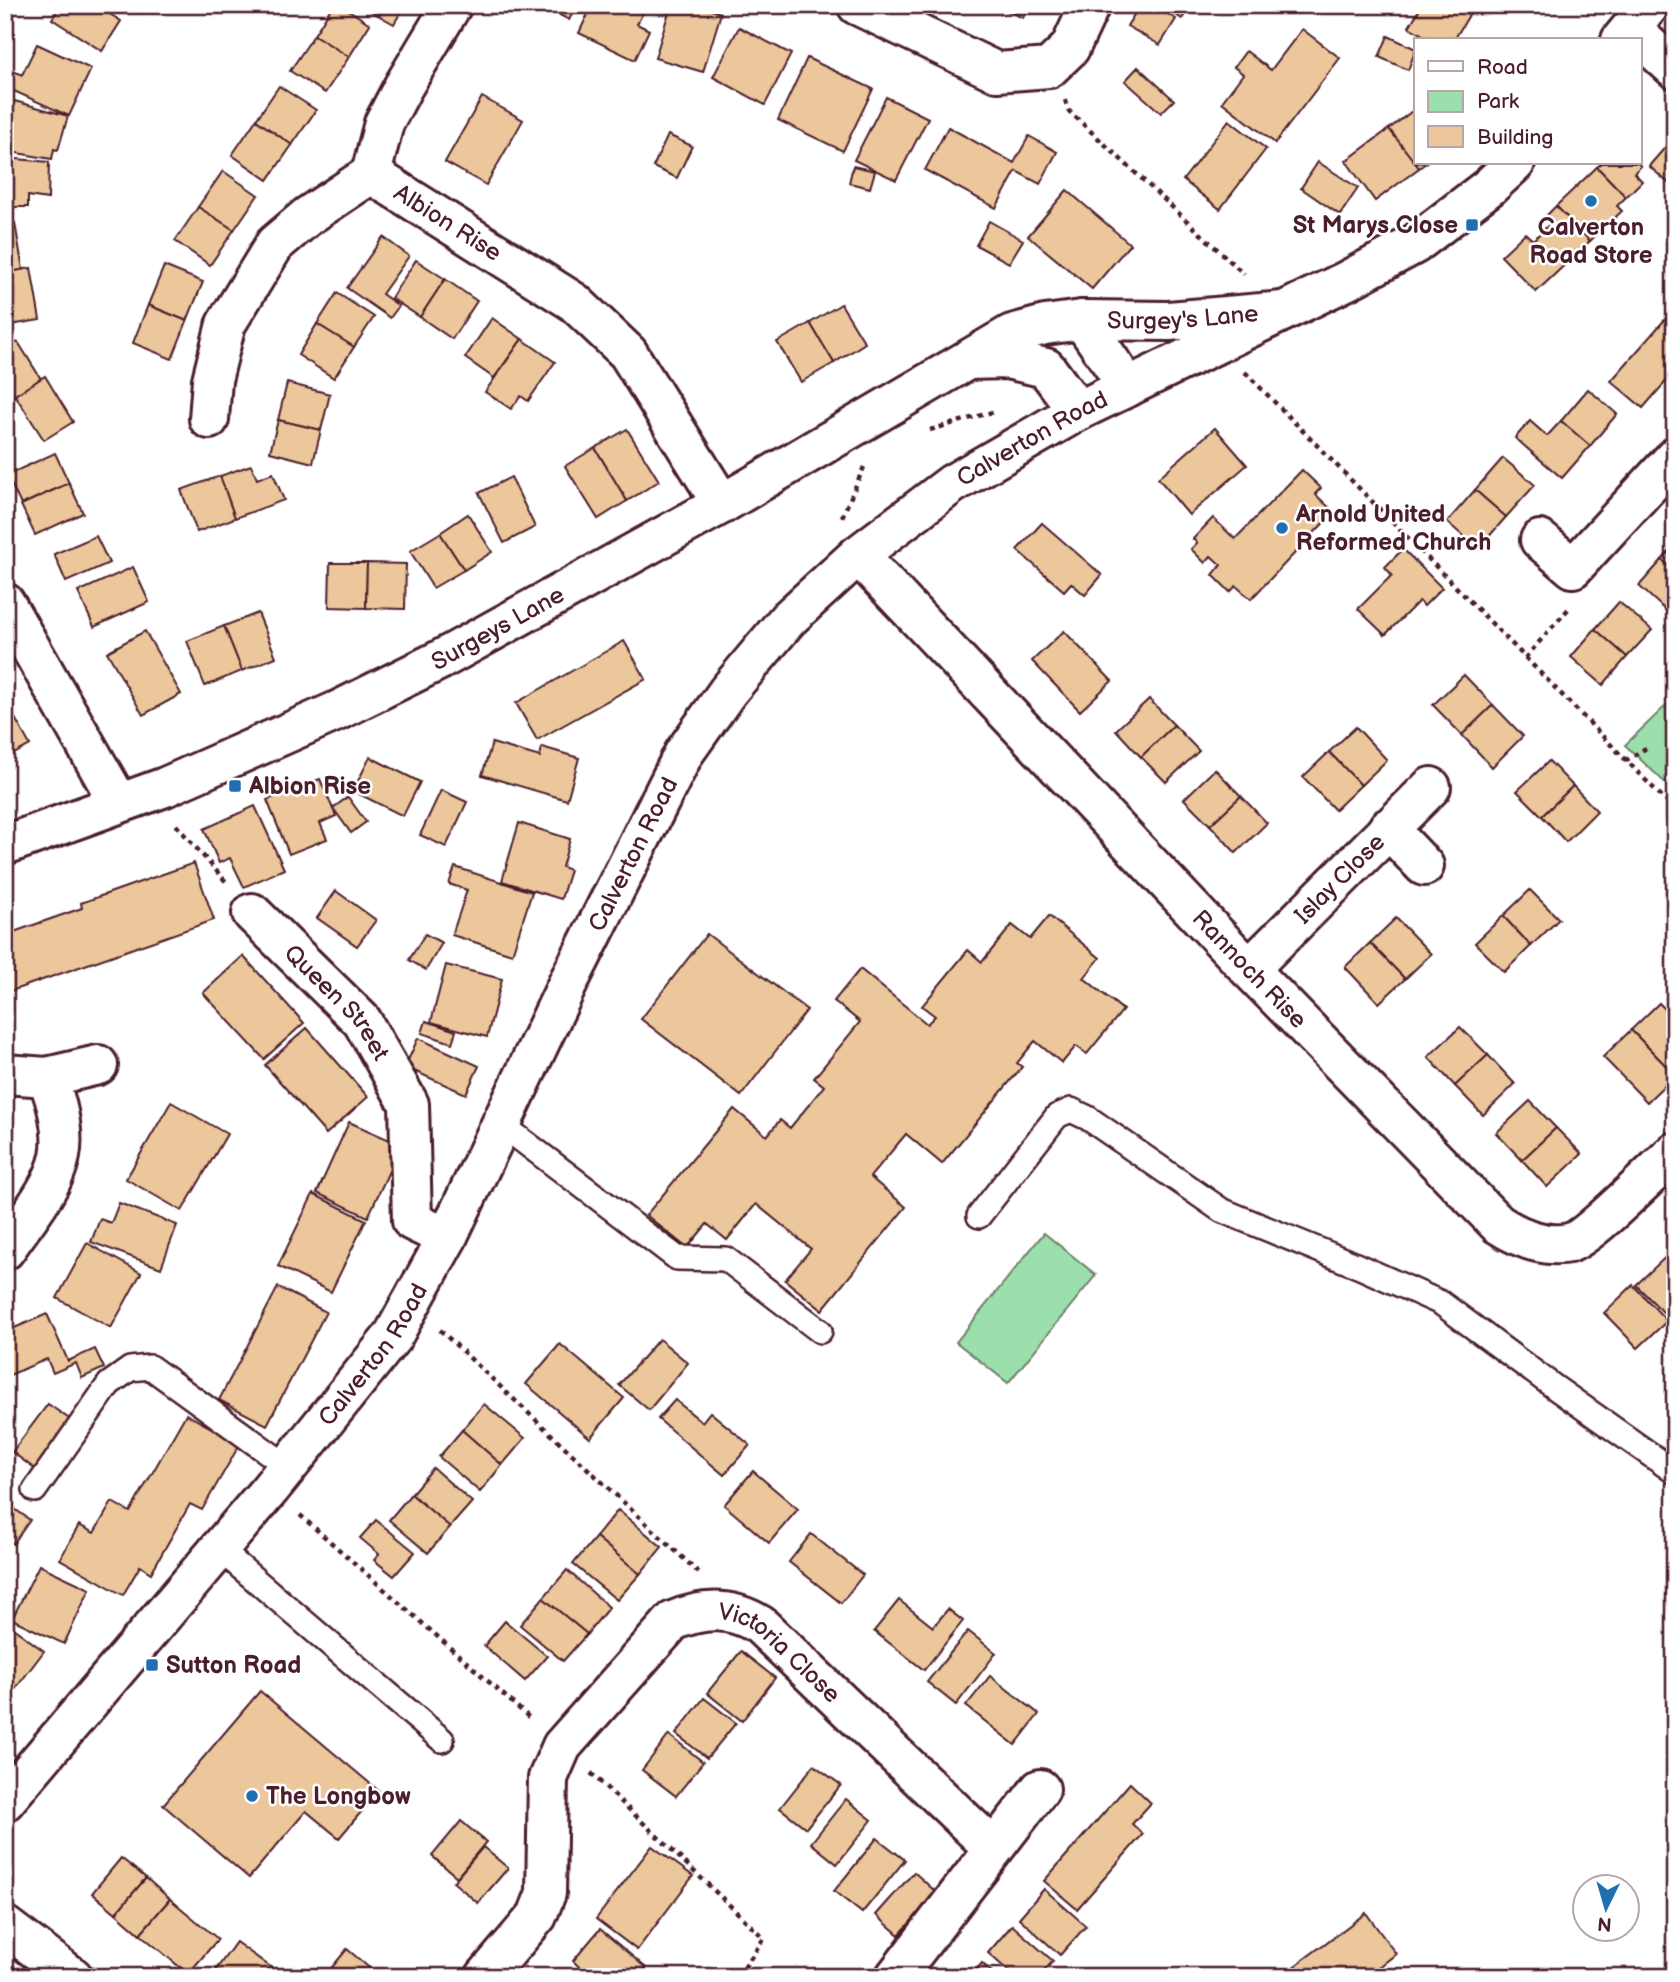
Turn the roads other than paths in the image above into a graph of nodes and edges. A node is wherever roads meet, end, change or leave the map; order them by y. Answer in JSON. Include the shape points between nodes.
{"nodes":[{"id":1,"x":452,"y":5,"type":"edge"},
{"id":2,"x":857,"y":5,"type":"edge"},
{"id":3,"x":1090,"y":5,"type":"edge"},
{"id":4,"x":1634,"y":25,"type":"edge"},
{"id":5,"x":1675,"y":69,"type":"edge"},
{"id":6,"x":1514,"y":164,"type":"edge"},
{"id":7,"x":371,"y":174,"type":"junction"},
{"id":8,"x":1283,"y":311,"type":"junction"},
{"id":9,"x":1082,"y":320,"type":"junction"},
{"id":10,"x":966,"y":360,"type":"junction"},
{"id":11,"x":1128,"y":387,"type":"junction"},
{"id":12,"x":1077,"y":411,"type":"junction"},
{"id":13,"x":209,"y":419,"type":"dead end"},
{"id":14,"x":1675,"y":457,"type":"edge"},
{"id":15,"x":722,"y":504,"type":"junction"},
{"id":16,"x":1540,"y":540,"type":"dead end"},
{"id":17,"x":848,"y":542,"type":"junction"},
{"id":18,"x":5,"y":603,"type":"edge"},
{"id":19,"x":1431,"y":787,"type":"dead end"},
{"id":20,"x":119,"y":803,"type":"junction"},
{"id":21,"x":1388,"y":828,"type":"junction"},
{"id":22,"x":5,"y":845,"type":"edge"},
{"id":23,"x":1424,"y":866,"type":"dead end"},
{"id":24,"x":252,"y":913,"type":"road end"},
{"id":25,"x":1249,"y":969,"type":"junction"},
{"id":26,"x":98,"y":1065,"type":"dead end"},
{"id":27,"x":5,"y":1074,"type":"edge"},
{"id":28,"x":47,"y":1077,"type":"junction"},
{"id":29,"x":502,"y":1125,"type":"junction"},
{"id":30,"x":1675,"y":1152,"type":"edge"},
{"id":31,"x":979,"y":1216,"type":"dead end"},
{"id":32,"x":447,"y":1238,"type":"junction"},
{"id":33,"x":5,"y":1250,"type":"edge"},
{"id":34,"x":820,"y":1331,"type":"dead end"},
{"id":35,"x":1675,"y":1472,"type":"edge"},
{"id":36,"x":279,"y":1478,"type":"junction"},
{"id":37,"x":35,"y":1490,"type":"dead end"},
{"id":38,"x":218,"y":1548,"type":"junction"},
{"id":39,"x":442,"y":1740,"type":"dead end"},
{"id":40,"x":1040,"y":1789,"type":"dead end"},
{"id":41,"x":5,"y":1801,"type":"edge"},
{"id":42,"x":993,"y":1848,"type":"junction"},
{"id":43,"x":5,"y":1926,"type":"edge"},
{"id":44,"x":72,"y":1977,"type":"edge"},
{"id":45,"x":485,"y":1977,"type":"edge"},
{"id":46,"x":895,"y":1977,"type":"edge"}],
"edges":[{"from":1,"to":7,"type":"street","via":[[384,123]]},
{"from":2,"to":3,"type":"street","via":[[998,72],[1049,68],[1070,48]]},
{"from":4,"to":5,"type":"street"},
{"from":6,"to":8,"type":"street","name":"Calverton Road","via":[[1415,244]]},
{"from":7,"to":13,"type":"street","name":"Albion Rise","via":[[275,244],[226,324],[212,380]]},
{"from":7,"to":15,"type":"street","name":"Albion Rise","via":[[573,302],[610,336],[628,353]]},
{"from":8,"to":9,"type":"street","name":"Surgey's Lane","via":[[1169,321]]},
{"from":8,"to":11,"type":"street","name":"Calverton Road"},
{"from":9,"to":10,"type":"street","name":"Surgey's Lane","via":[[1012,334]]},
{"from":9,"to":11,"type":"street","name":"Surgey's Lane"},
{"from":10,"to":12,"type":"street","via":[[1007,359],[1046,368]]},
{"from":10,"to":15,"type":"street","name":"Surgeys Lane"},
{"from":11,"to":12,"type":"street","name":"Calverton Road"},
{"from":12,"to":17,"type":"street","name":"Calverton Road"},
{"from":14,"to":16,"type":"street","via":[[1573,568]]},
{"from":15,"to":20,"type":"street","name":"Surgeys Lane","via":[[440,660],[337,711]]},
{"from":17,"to":25,"type":"street","name":"Rannoch Rise"},
{"from":17,"to":29,"type":"street","name":"Calverton Road","via":[[684,753]]},
{"from":18,"to":20,"type":"street"},
{"from":19,"to":21,"type":"street","name":"Islay Close"},
{"from":20,"to":22,"type":"street","name":"Surgeys Lane"},
{"from":21,"to":23,"type":"street"},
{"from":21,"to":25,"type":"street","name":"Islay Close"},
{"from":24,"to":32,"type":"street","name":"Queen Street","via":[[362,1021],[375,1041],[408,1104],[412,1220]]},
{"from":25,"to":30,"type":"street","name":"Rannoch Rise","via":[[1498,1224],[1515,1235],[1553,1244],[1572,1242]]},
{"from":26,"to":28,"type":"street"},
{"from":27,"to":28,"type":"street"},
{"from":28,"to":33,"type":"street","via":[[57,1103],[60,1155],[50,1183]]},
{"from":29,"to":32,"type":"street","name":"Calverton Road"},
{"from":29,"to":34,"type":"lane","via":[[677,1258],[726,1259]]},
{"from":31,"to":35,"type":"lane","via":[[1057,1116],[1071,1111],[1088,1118],[1221,1210],[1441,1303]]},
{"from":32,"to":36,"type":"street","name":"Calverton Road","via":[[393,1336]]},
{"from":36,"to":37,"type":"lane","via":[[150,1367],[130,1369],[109,1384]]},
{"from":36,"to":38,"type":"street","name":"Calverton Road"},
{"from":38,"to":39,"type":"lane"},
{"from":38,"to":41,"type":"street","name":"Calverton Road"},
{"from":40,"to":42,"type":"street"},
{"from":42,"to":45,"type":"street","name":"Victoria Close","via":[[760,1625],[734,1613],[691,1613],[673,1621],[562,1746],[548,1778],[546,1893],[537,1916]]},
{"from":42,"to":46,"type":"street"},
{"from":43,"to":44,"type":"street"}]}
